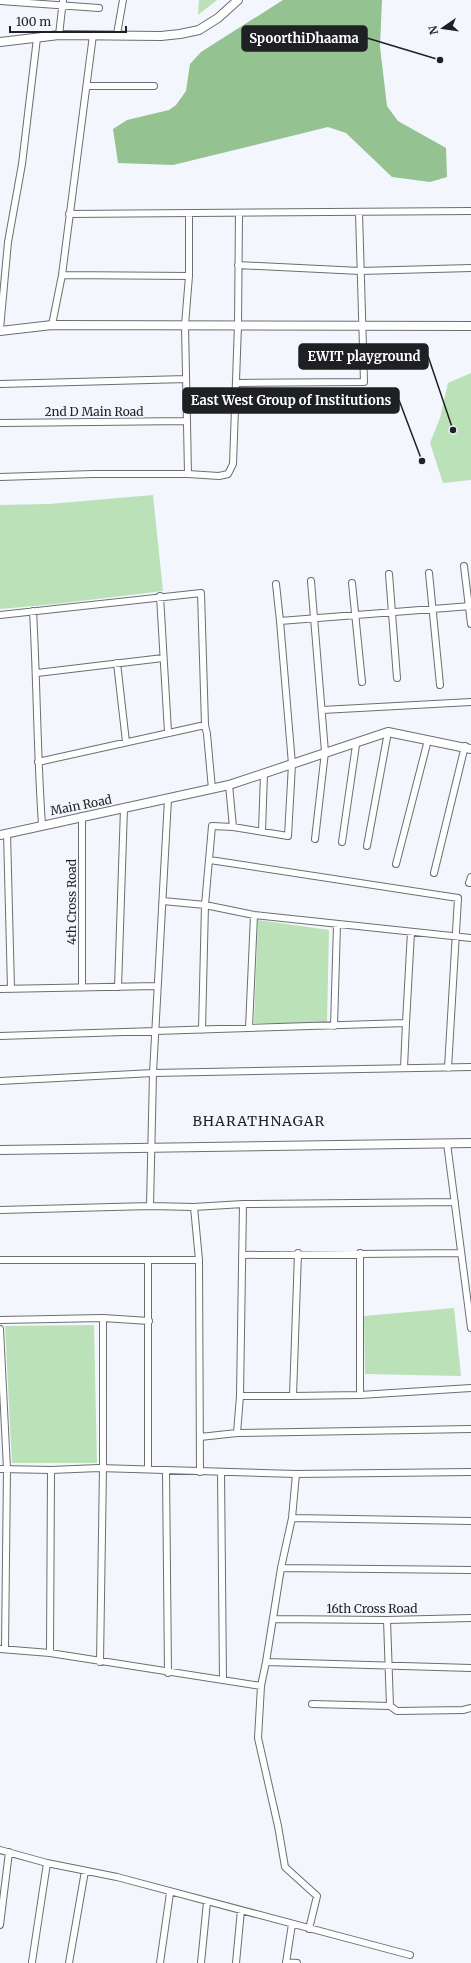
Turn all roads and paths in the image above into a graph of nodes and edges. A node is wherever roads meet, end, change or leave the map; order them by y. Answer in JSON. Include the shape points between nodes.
{"nodes":[{"id":1,"x":123,"y":0,"type":"edge"},
{"id":2,"x":238,"y":0,"type":"edge"},
{"id":3,"x":0,"y":1,"type":"edge"},
{"id":4,"x":62,"y":3,"type":"edge"},
{"id":5,"x":99,"y":8,"type":"dead end"},
{"id":6,"x":117,"y":34,"type":"junction"},
{"id":7,"x":59,"y":35,"type":"junction"},
{"id":8,"x":93,"y":35,"type":"junction"},
{"id":9,"x":36,"y":38,"type":"junction"},
{"id":10,"x":0,"y":42,"type":"edge"},
{"id":11,"x":87,"y":86,"type":"junction"},
{"id":12,"x":154,"y":86,"type":"dead end"},
{"id":13,"x":471,"y":211,"type":"edge"},
{"id":14,"x":359,"y":213,"type":"junction"},
{"id":15,"x":69,"y":214,"type":"junction"},
{"id":16,"x":189,"y":214,"type":"junction"},
{"id":17,"x":239,"y":214,"type":"junction"},
{"id":18,"x":238,"y":265,"type":"junction"},
{"id":19,"x":471,"y":268,"type":"edge"},
{"id":20,"x":360,"y":271,"type":"junction"},
{"id":21,"x":62,"y":275,"type":"junction"},
{"id":22,"x":189,"y":276,"type":"junction"},
{"id":23,"x":238,"y":324,"type":"junction"},
{"id":24,"x":52,"y":325,"type":"junction"},
{"id":25,"x":185,"y":325,"type":"junction"},
{"id":26,"x":362,"y":325,"type":"junction"},
{"id":27,"x":471,"y":326,"type":"edge"},
{"id":28,"x":0,"y":330,"type":"edge"},
{"id":29,"x":186,"y":379,"type":"junction"},
{"id":30,"x":236,"y":383,"type":"junction"},
{"id":31,"x":0,"y":384,"type":"edge"},
{"id":32,"x":187,"y":421,"type":"junction"},
{"id":33,"x":0,"y":422,"type":"edge"},
{"id":34,"x":188,"y":474,"type":"junction"},
{"id":35,"x":0,"y":477,"type":"edge"},
{"id":36,"x":464,"y":566,"type":"dead end"},
{"id":37,"x":429,"y":573,"type":"dead end"},
{"id":38,"x":390,"y":574,"type":"dead end"},
{"id":39,"x":311,"y":581,"type":"dead end"},
{"id":40,"x":352,"y":583,"type":"dead end"},
{"id":41,"x":276,"y":584,"type":"dead end"},
{"id":42,"x":160,"y":596,"type":"junction"},
{"id":43,"x":470,"y":606,"type":"edge"},
{"id":44,"x":432,"y":609,"type":"junction"},
{"id":45,"x":33,"y":611,"type":"junction"},
{"id":46,"x":392,"y":612,"type":"junction"},
{"id":47,"x":0,"y":615,"type":"edge"},
{"id":48,"x":354,"y":616,"type":"junction"},
{"id":49,"x":316,"y":618,"type":"junction"},
{"id":50,"x":280,"y":621,"type":"junction"},
{"id":51,"x":471,"y":624,"type":"edge"},
{"id":52,"x":163,"y":658,"type":"junction"},
{"id":53,"x":118,"y":663,"type":"junction"},
{"id":54,"x":37,"y":673,"type":"junction"},
{"id":55,"x":397,"y":678,"type":"dead end"},
{"id":56,"x":362,"y":682,"type":"dead end"},
{"id":57,"x":440,"y":685,"type":"dead end"},
{"id":58,"x":471,"y":702,"type":"edge"},
{"id":59,"x":322,"y":710,"type":"junction"},
{"id":60,"x":205,"y":725,"type":"junction"},
{"id":61,"x":168,"y":732,"type":"junction"},
{"id":62,"x":388,"y":732,"type":"junction"},
{"id":63,"x":428,"y":740,"type":"junction"},
{"id":64,"x":126,"y":742,"type":"junction"},
{"id":65,"x":356,"y":744,"type":"junction"},
{"id":66,"x":468,"y":747,"type":"edge"},
{"id":67,"x":325,"y":752,"type":"junction"},
{"id":68,"x":38,"y":762,"type":"junction"},
{"id":69,"x":292,"y":764,"type":"junction"},
{"id":70,"x":264,"y":774,"type":"junction"},
{"id":71,"x":229,"y":785,"type":"junction"},
{"id":72,"x":212,"y":789,"type":"junction"},
{"id":73,"x":168,"y":799,"type":"junction"},
{"id":74,"x":124,"y":808,"type":"junction"},
{"id":75,"x":82,"y":816,"type":"junction"},
{"id":76,"x":42,"y":825,"type":"junction"},
{"id":77,"x":233,"y":827,"type":"junction"},
{"id":78,"x":262,"y":831,"type":"junction"},
{"id":79,"x":4,"y":834,"type":"edge"},
{"id":80,"x":315,"y":839,"type":"dead end"},
{"id":81,"x":342,"y":842,"type":"dead end"},
{"id":82,"x":367,"y":846,"type":"dead end"},
{"id":83,"x":210,"y":860,"type":"junction"},
{"id":84,"x":396,"y":864,"type":"dead end"},
{"id":85,"x":434,"y":873,"type":"dead end"},
{"id":86,"x":163,"y":901,"type":"junction"},
{"id":87,"x":205,"y":905,"type":"junction"},
{"id":88,"x":254,"y":915,"type":"junction"},
{"id":89,"x":337,"y":925,"type":"junction"},
{"id":90,"x":411,"y":932,"type":"junction"},
{"id":91,"x":454,"y":935,"type":"junction"},
{"id":92,"x":471,"y":938,"type":"edge"},
{"id":93,"x":157,"y":986,"type":"junction"},
{"id":94,"x":118,"y":987,"type":"junction"},
{"id":95,"x":82,"y":988,"type":"junction"},
{"id":96,"x":0,"y":989,"type":"edge"},
{"id":97,"x":11,"y":989,"type":"junction"},
{"id":98,"x":406,"y":1024,"type":"junction"},
{"id":99,"x":334,"y":1026,"type":"junction"},
{"id":100,"x":249,"y":1028,"type":"junction"},
{"id":101,"x":202,"y":1030,"type":"junction"},
{"id":102,"x":156,"y":1032,"type":"junction"},
{"id":103,"x":0,"y":1036,"type":"edge"},
{"id":104,"x":471,"y":1067,"type":"edge"},
{"id":105,"x":404,"y":1068,"type":"junction"},
{"id":106,"x":448,"y":1068,"type":"junction"},
{"id":107,"x":153,"y":1072,"type":"junction"},
{"id":108,"x":0,"y":1081,"type":"edge"},
{"id":109,"x":447,"y":1143,"type":"junction"},
{"id":110,"x":471,"y":1143,"type":"edge"},
{"id":111,"x":151,"y":1148,"type":"junction"},
{"id":112,"x":0,"y":1150,"type":"edge"},
{"id":113,"x":455,"y":1202,"type":"junction"},
{"id":114,"x":243,"y":1204,"type":"junction"},
{"id":115,"x":150,"y":1206,"type":"junction"},
{"id":116,"x":194,"y":1207,"type":"junction"},
{"id":117,"x":0,"y":1210,"type":"edge"},
{"id":118,"x":462,"y":1252,"type":"junction"},
{"id":119,"x":298,"y":1253,"type":"junction"},
{"id":120,"x":360,"y":1253,"type":"junction"},
{"id":121,"x":242,"y":1255,"type":"junction"},
{"id":122,"x":0,"y":1260,"type":"edge"},
{"id":123,"x":148,"y":1260,"type":"junction"},
{"id":124,"x":199,"y":1260,"type":"junction"},
{"id":125,"x":103,"y":1318,"type":"junction"},
{"id":126,"x":0,"y":1320,"type":"edge"},
{"id":127,"x":149,"y":1321,"type":"junction"},
{"id":128,"x":471,"y":1328,"type":"edge"},
{"id":129,"x":0,"y":1329,"type":"edge"},
{"id":130,"x":471,"y":1388,"type":"edge"},
{"id":131,"x":360,"y":1395,"type":"junction"},
{"id":132,"x":240,"y":1396,"type":"junction"},
{"id":133,"x":293,"y":1396,"type":"junction"},
{"id":134,"x":471,"y":1429,"type":"edge"},
{"id":135,"x":237,"y":1433,"type":"junction"},
{"id":136,"x":200,"y":1437,"type":"junction"},
{"id":137,"x":104,"y":1468,"type":"junction"},
{"id":138,"x":0,"y":1469,"type":"edge"},
{"id":139,"x":8,"y":1469,"type":"junction"},
{"id":140,"x":148,"y":1469,"type":"junction"},
{"id":141,"x":51,"y":1470,"type":"junction"},
{"id":142,"x":166,"y":1471,"type":"junction"},
{"id":143,"x":200,"y":1472,"type":"junction"},
{"id":144,"x":221,"y":1472,"type":"junction"},
{"id":145,"x":471,"y":1472,"type":"edge"},
{"id":146,"x":296,"y":1474,"type":"junction"},
{"id":147,"x":292,"y":1518,"type":"junction"},
{"id":148,"x":471,"y":1521,"type":"edge"},
{"id":149,"x":281,"y":1568,"type":"junction"},
{"id":150,"x":471,"y":1570,"type":"edge"},
{"id":151,"x":471,"y":1618,"type":"edge"},
{"id":152,"x":273,"y":1619,"type":"junction"},
{"id":153,"x":387,"y":1620,"type":"junction"},
{"id":154,"x":2,"y":1649,"type":"edge"},
{"id":155,"x":50,"y":1653,"type":"junction"},
{"id":156,"x":100,"y":1662,"type":"junction"},
{"id":157,"x":266,"y":1662,"type":"junction"},
{"id":158,"x":388,"y":1665,"type":"junction"},
{"id":159,"x":471,"y":1668,"type":"edge"},
{"id":160,"x":168,"y":1673,"type":"junction"},
{"id":161,"x":223,"y":1680,"type":"junction"},
{"id":162,"x":260,"y":1686,"type":"junction"},
{"id":163,"x":312,"y":1704,"type":"dead end"},
{"id":164,"x":390,"y":1706,"type":"junction"},
{"id":165,"x":471,"y":1708,"type":"edge"},
{"id":166,"x":0,"y":1850,"type":"edge"},
{"id":167,"x":9,"y":1852,"type":"junction"},
{"id":168,"x":47,"y":1863,"type":"junction"},
{"id":169,"x":85,"y":1871,"type":"junction"},
{"id":170,"x":170,"y":1893,"type":"junction"},
{"id":171,"x":207,"y":1902,"type":"junction"},
{"id":172,"x":241,"y":1910,"type":"junction"},
{"id":173,"x":292,"y":1924,"type":"junction"},
{"id":174,"x":0,"y":1925,"type":"edge"},
{"id":175,"x":309,"y":1929,"type":"junction"},
{"id":176,"x":410,"y":1955,"type":"dead end"},
{"id":177,"x":32,"y":1962,"type":"edge"},
{"id":178,"x":286,"y":1962,"type":"edge"},
{"id":179,"x":69,"y":1963,"type":"edge"},
{"id":180,"x":160,"y":1963,"type":"edge"},
{"id":181,"x":200,"y":1963,"type":"edge"},
{"id":182,"x":236,"y":1963,"type":"edge"},
{"id":183,"x":297,"y":1963,"type":"edge"}],
"edges":[{"from":1,"to":6,"type":"street"},
{"from":2,"to":6,"type":"street","via":[[218,18],[199,30],[161,36]]},
{"from":3,"to":4,"type":"street"},
{"from":4,"to":5,"type":"street"},
{"from":4,"to":7,"type":"street"},
{"from":6,"to":8,"type":"street"},
{"from":7,"to":8,"type":"street"},
{"from":7,"to":9,"type":"street"},
{"from":8,"to":11,"type":"street"},
{"from":9,"to":10,"type":"street"},
{"from":9,"to":28,"type":"street","via":[[22,164],[8,242]]},
{"from":11,"to":12,"type":"street"},
{"from":11,"to":15,"type":"street"},
{"from":13,"to":14,"type":"street"},
{"from":14,"to":17,"type":"street"},
{"from":14,"to":20,"type":"street"},
{"from":15,"to":16,"type":"street"},
{"from":15,"to":21,"type":"street"},
{"from":16,"to":17,"type":"street"},
{"from":16,"to":22,"type":"street"},
{"from":17,"to":18,"type":"street"},
{"from":18,"to":20,"type":"street"},
{"from":18,"to":23,"type":"street"},
{"from":19,"to":20,"type":"street"},
{"from":20,"to":26,"type":"street"},
{"from":21,"to":22,"type":"street"},
{"from":21,"to":24,"type":"street"},
{"from":22,"to":25,"type":"street"},
{"from":23,"to":25,"type":"street"},
{"from":23,"to":26,"type":"street"},
{"from":23,"to":30,"type":"street"},
{"from":24,"to":25,"type":"street"},
{"from":24,"to":28,"type":"street"},
{"from":25,"to":29,"type":"street"},
{"from":26,"to":27,"type":"street"},
{"from":26,"to":30,"type":"street","via":[[364,382]]},
{"from":29,"to":31,"type":"street"},
{"from":29,"to":32,"type":"street"},
{"from":30,"to":34,"type":"street","via":[[233,464],[228,474]]},
{"from":32,"to":33,"type":"street","name":"2nd D Main Road"},
{"from":32,"to":34,"type":"street"},
{"from":34,"to":35,"type":"street"},
{"from":36,"to":43,"type":"street"},
{"from":37,"to":44,"type":"street"},
{"from":38,"to":46,"type":"street"},
{"from":39,"to":49,"type":"street"},
{"from":40,"to":48,"type":"street"},
{"from":41,"to":50,"type":"street"},
{"from":42,"to":45,"type":"street"},
{"from":42,"to":52,"type":"street"},
{"from":42,"to":60,"type":"street","via":[[201,593]]},
{"from":43,"to":44,"type":"street"},
{"from":43,"to":51,"type":"street"},
{"from":44,"to":46,"type":"street"},
{"from":44,"to":57,"type":"street"},
{"from":45,"to":47,"type":"street"},
{"from":45,"to":54,"type":"street"},
{"from":46,"to":48,"type":"street"},
{"from":46,"to":55,"type":"street"},
{"from":48,"to":49,"type":"street"},
{"from":48,"to":56,"type":"street"},
{"from":49,"to":50,"type":"street"},
{"from":49,"to":59,"type":"street"},
{"from":50,"to":69,"type":"street"},
{"from":52,"to":53,"type":"street"},
{"from":52,"to":61,"type":"street"},
{"from":53,"to":54,"type":"street"},
{"from":53,"to":64,"type":"street"},
{"from":54,"to":68,"type":"street"},
{"from":58,"to":59,"type":"street"},
{"from":59,"to":67,"type":"street"},
{"from":60,"to":61,"type":"street"},
{"from":60,"to":72,"type":"street"},
{"from":61,"to":64,"type":"street"},
{"from":62,"to":63,"type":"street"},
{"from":62,"to":65,"type":"street","name":"Main Road"},
{"from":62,"to":82,"type":"street"},
{"from":63,"to":66,"type":"street"},
{"from":63,"to":84,"type":"street"},
{"from":64,"to":68,"type":"street"},
{"from":65,"to":67,"type":"street","name":"Main Road"},
{"from":65,"to":81,"type":"street"},
{"from":66,"to":85,"type":"street"},
{"from":67,"to":69,"type":"street","name":"Main Road"},
{"from":67,"to":80,"type":"street"},
{"from":68,"to":76,"type":"street"},
{"from":69,"to":70,"type":"street","name":"Main Road"},
{"from":69,"to":78,"type":"street","via":[[288,836]]},
{"from":70,"to":71,"type":"street","name":"Main Road"},
{"from":70,"to":78,"type":"street"},
{"from":71,"to":72,"type":"street","name":"Main Road"},
{"from":71,"to":77,"type":"street"},
{"from":72,"to":73,"type":"street","name":"Main Road"},
{"from":73,"to":74,"type":"street","name":"Main Road"},
{"from":73,"to":86,"type":"street"},
{"from":74,"to":75,"type":"street","name":"Main Road"},
{"from":74,"to":94,"type":"street"},
{"from":75,"to":76,"type":"street","name":"Main Road"},
{"from":75,"to":95,"type":"street","name":"4th Cross Road"},
{"from":76,"to":79,"type":"street","name":"Main Road"},
{"from":77,"to":78,"type":"street"},
{"from":77,"to":83,"type":"street","via":[[212,826]]},
{"from":79,"to":97,"type":"street"},
{"from":83,"to":87,"type":"street"},
{"from":83,"to":91,"type":"street","via":[[458,898]]},
{"from":86,"to":87,"type":"street"},
{"from":86,"to":93,"type":"street"},
{"from":87,"to":88,"type":"street"},
{"from":87,"to":101,"type":"street"},
{"from":88,"to":89,"type":"street"},
{"from":88,"to":100,"type":"street"},
{"from":89,"to":90,"type":"street"},
{"from":89,"to":99,"type":"street"},
{"from":90,"to":91,"type":"street"},
{"from":90,"to":98,"type":"street"},
{"from":91,"to":92,"type":"street"},
{"from":91,"to":106,"type":"street"},
{"from":93,"to":94,"type":"street"},
{"from":93,"to":102,"type":"street"},
{"from":94,"to":95,"type":"street"},
{"from":95,"to":97,"type":"street"},
{"from":96,"to":97,"type":"street"},
{"from":98,"to":99,"type":"street"},
{"from":98,"to":105,"type":"street"},
{"from":99,"to":100,"type":"street"},
{"from":100,"to":101,"type":"street"},
{"from":101,"to":102,"type":"street"},
{"from":102,"to":103,"type":"street"},
{"from":102,"to":107,"type":"street"},
{"from":104,"to":106,"type":"street"},
{"from":105,"to":106,"type":"street"},
{"from":105,"to":107,"type":"street"},
{"from":107,"to":108,"type":"street"},
{"from":107,"to":111,"type":"street"},
{"from":109,"to":110,"type":"street"},
{"from":109,"to":111,"type":"street"},
{"from":109,"to":113,"type":"street"},
{"from":111,"to":112,"type":"street"},
{"from":111,"to":115,"type":"street"},
{"from":113,"to":114,"type":"street"},
{"from":113,"to":118,"type":"street"},
{"from":114,"to":116,"type":"street"},
{"from":114,"to":121,"type":"street"},
{"from":115,"to":116,"type":"street"},
{"from":115,"to":117,"type":"street"},
{"from":116,"to":124,"type":"street"},
{"from":118,"to":120,"type":"street"},
{"from":118,"to":128,"type":"street"},
{"from":119,"to":120,"type":"street"},
{"from":119,"to":121,"type":"street"},
{"from":119,"to":133,"type":"street"},
{"from":120,"to":131,"type":"street"},
{"from":121,"to":132,"type":"street"},
{"from":122,"to":123,"type":"street"},
{"from":123,"to":124,"type":"street"},
{"from":123,"to":127,"type":"street"},
{"from":124,"to":136,"type":"street"},
{"from":125,"to":126,"type":"street"},
{"from":125,"to":127,"type":"street"},
{"from":125,"to":137,"type":"street"},
{"from":127,"to":140,"type":"street"},
{"from":129,"to":139,"type":"street"},
{"from":130,"to":131,"type":"street"},
{"from":131,"to":133,"type":"street"},
{"from":132,"to":133,"type":"street"},
{"from":132,"to":135,"type":"street"},
{"from":134,"to":135,"type":"street"},
{"from":135,"to":136,"type":"street"},
{"from":136,"to":143,"type":"street"},
{"from":137,"to":140,"type":"street"},
{"from":137,"to":141,"type":"street"},
{"from":137,"to":156,"type":"street"},
{"from":138,"to":139,"type":"street"},
{"from":139,"to":141,"type":"street"},
{"from":139,"to":154,"type":"street"},
{"from":140,"to":142,"type":"street"},
{"from":141,"to":155,"type":"street"},
{"from":142,"to":143,"type":"street"},
{"from":142,"to":160,"type":"street"},
{"from":143,"to":144,"type":"street"},
{"from":144,"to":146,"type":"street"},
{"from":144,"to":161,"type":"street"},
{"from":145,"to":146,"type":"street"},
{"from":146,"to":147,"type":"street"},
{"from":147,"to":148,"type":"street"},
{"from":147,"to":149,"type":"street"},
{"from":149,"to":150,"type":"street"},
{"from":149,"to":152,"type":"street"},
{"from":151,"to":153,"type":"street","name":"16th Cross Road"},
{"from":152,"to":153,"type":"street","name":"16th Cross Road"},
{"from":152,"to":157,"type":"street"},
{"from":153,"to":158,"type":"street"},
{"from":154,"to":155,"type":"street"},
{"from":155,"to":156,"type":"street"},
{"from":156,"to":160,"type":"street"},
{"from":157,"to":158,"type":"street"},
{"from":157,"to":162,"type":"street"},
{"from":158,"to":159,"type":"street"},
{"from":158,"to":164,"type":"street"},
{"from":160,"to":161,"type":"street"},
{"from":161,"to":162,"type":"street"},
{"from":162,"to":175,"type":"street","via":[[258,1738],[285,1867],[317,1896]]},
{"from":163,"to":164,"type":"street"},
{"from":164,"to":165,"type":"street","via":[[397,1711]]},
{"from":166,"to":167,"type":"street"},
{"from":167,"to":168,"type":"street"},
{"from":167,"to":174,"type":"street"},
{"from":168,"to":169,"type":"street"},
{"from":168,"to":177,"type":"street"},
{"from":169,"to":170,"type":"street","via":[[117,1877]]},
{"from":169,"to":179,"type":"street"},
{"from":170,"to":171,"type":"street"},
{"from":170,"to":180,"type":"street"},
{"from":171,"to":172,"type":"street"},
{"from":171,"to":181,"type":"street"},
{"from":172,"to":173,"type":"street"},
{"from":172,"to":182,"type":"street"},
{"from":173,"to":175,"type":"street"},
{"from":173,"to":178,"type":"street"},
{"from":175,"to":176,"type":"street"},
{"from":178,"to":183,"type":"street"}]}
